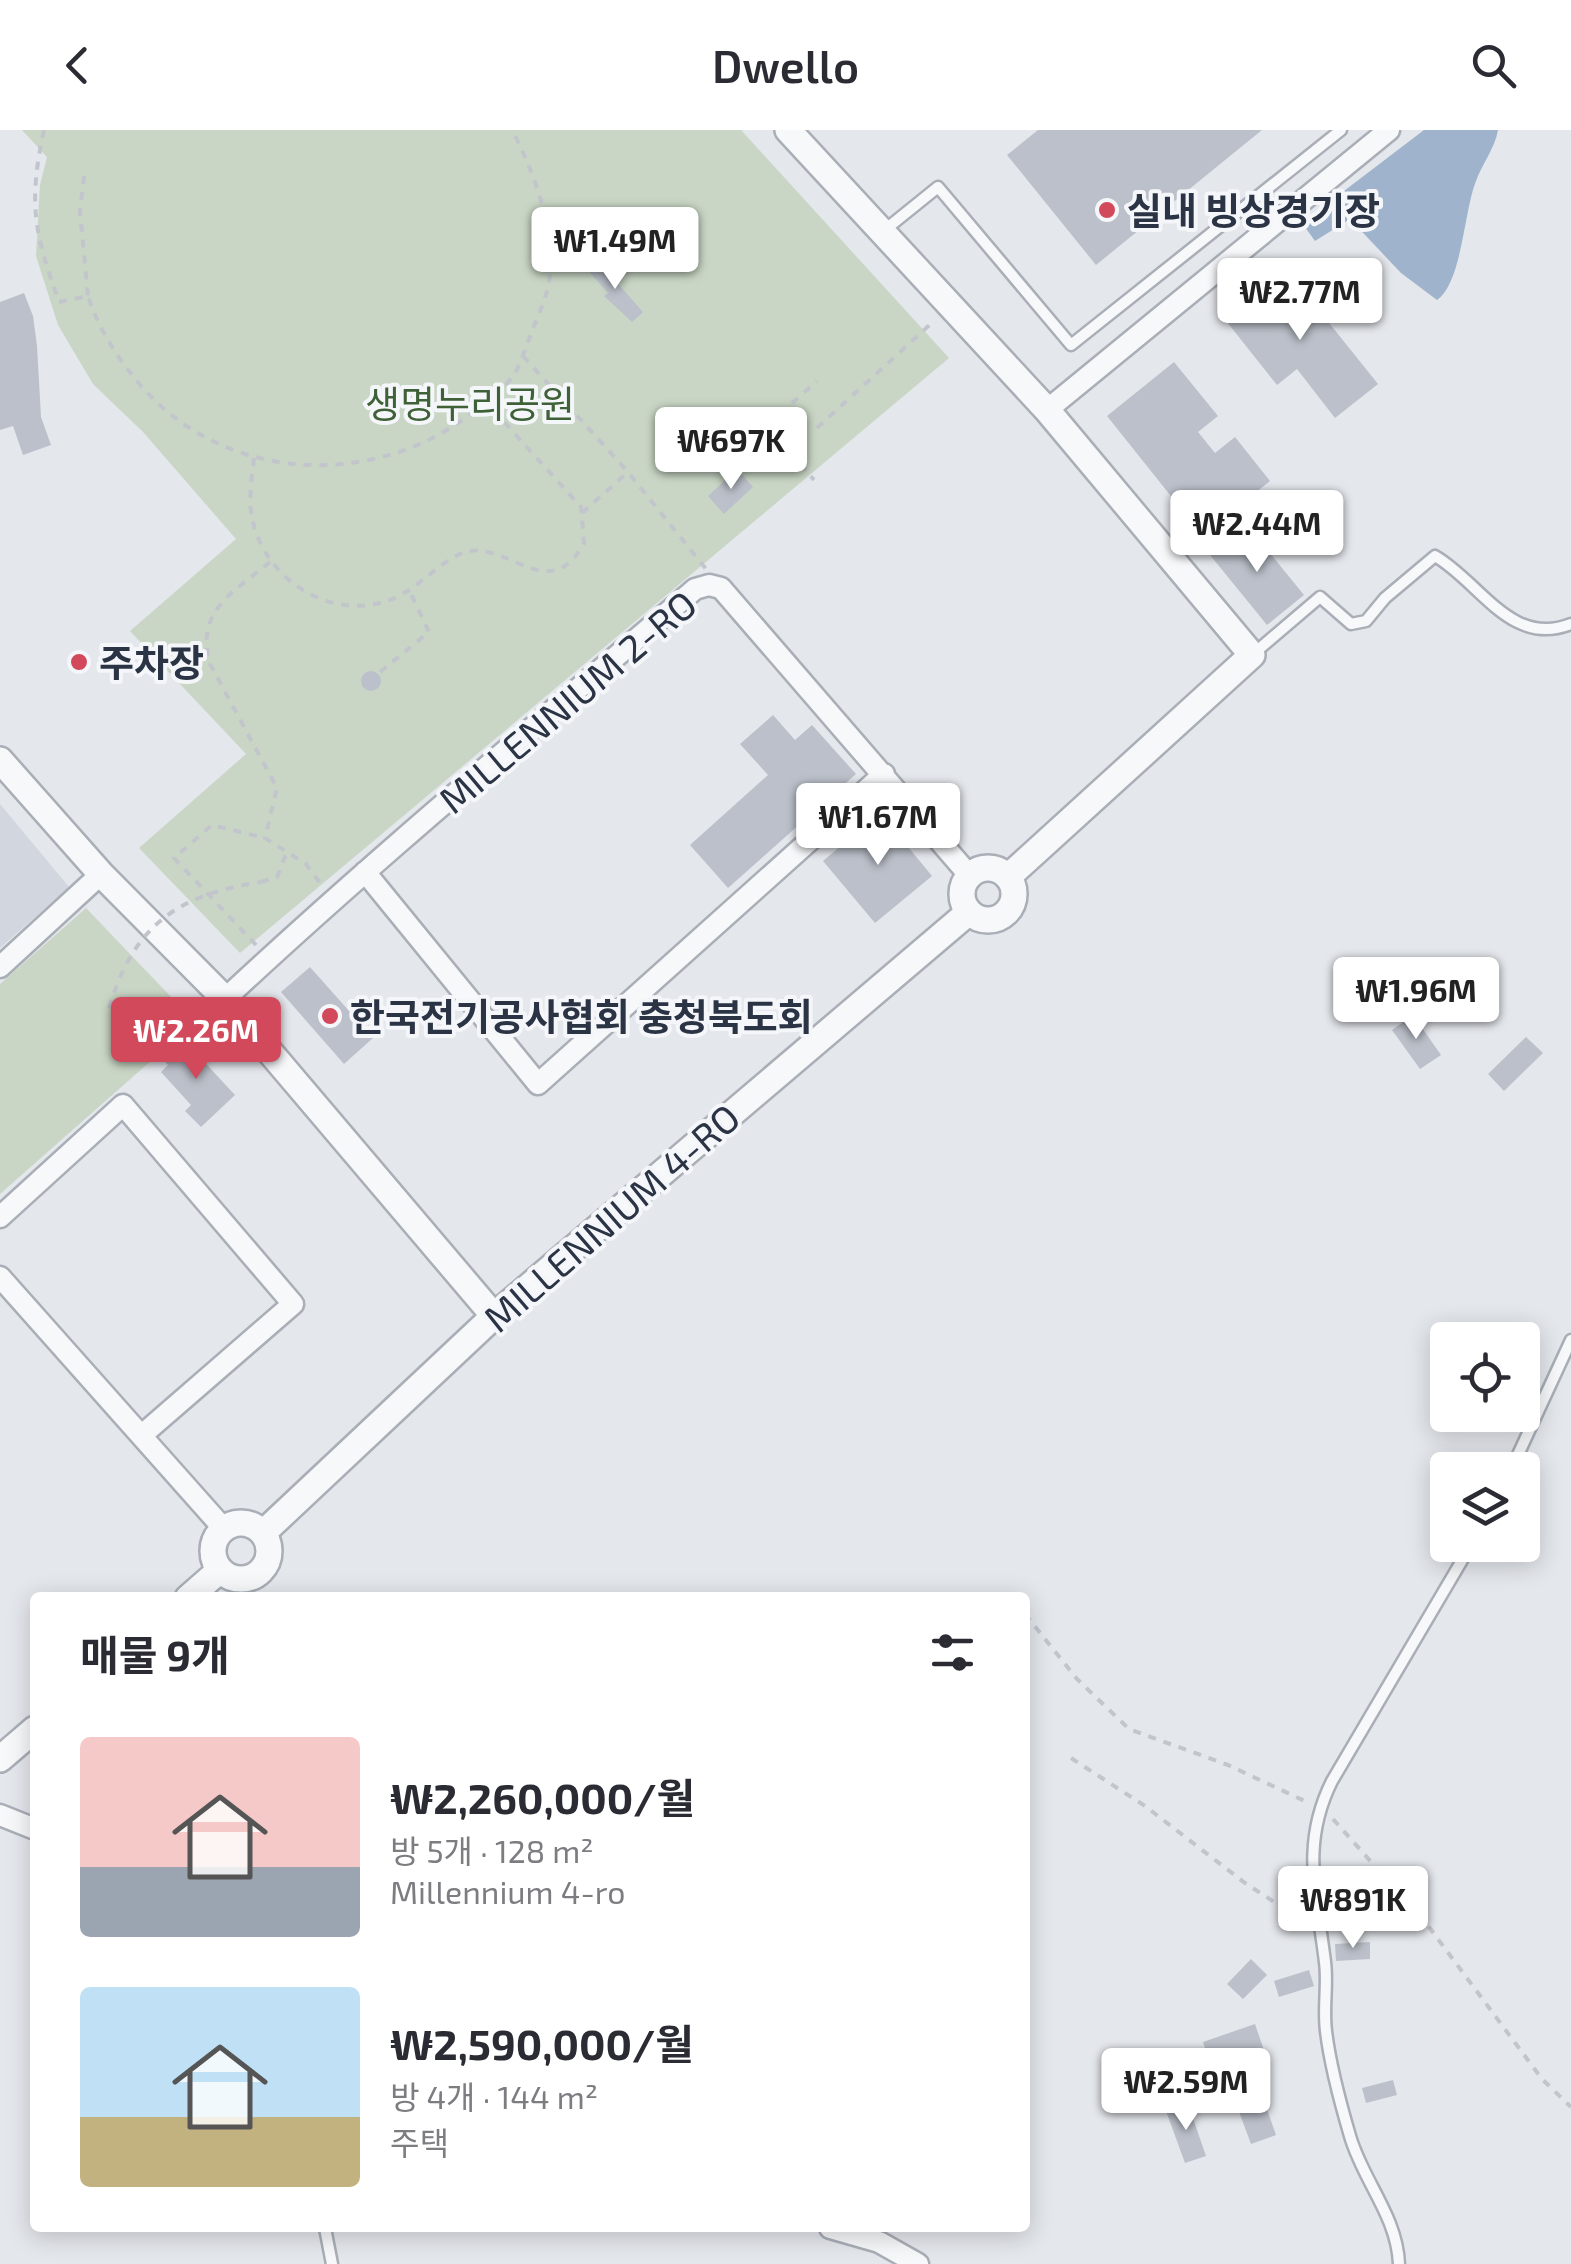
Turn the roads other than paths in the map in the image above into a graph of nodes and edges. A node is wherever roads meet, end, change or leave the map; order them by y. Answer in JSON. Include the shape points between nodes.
{"nodes":[{"id":1,"x":788,"y":130,"type":"edge"},
{"id":2,"x":1341,"y":130,"type":"edge"},
{"id":3,"x":1385,"y":131,"type":"edge"},
{"id":4,"x":880,"y":233,"type":"junction"},
{"id":5,"x":1046,"y":410,"type":"junction"},
{"id":6,"x":1571,"y":624,"type":"edge"},
{"id":7,"x":1252,"y":655,"type":"junction"},
{"id":8,"x":0,"y":760,"type":"edge"},
{"id":9,"x":884,"y":774,"type":"junction"},
{"id":10,"x":365,"y":872,"type":"junction"},
{"id":11,"x":101,"y":874,"type":"junction"},
{"id":12,"x":969,"y":875,"type":"junction"},
{"id":13,"x":1008,"y":877,"type":"junction"},
{"id":14,"x":969,"y":912,"type":"junction"},
{"id":15,"x":0,"y":967,"type":"edge"},
{"id":16,"x":225,"y":1000,"type":"junction"},
{"id":17,"x":0,"y":1217,"type":"edge"},
{"id":18,"x":0,"y":1277,"type":"edge"},
{"id":19,"x":494,"y":1316,"type":"junction"},
{"id":20,"x":1571,"y":1340,"type":"edge"},
{"id":21,"x":142,"y":1436,"type":"junction"},
{"id":22,"x":1519,"y":1452,"type":"edge"},
{"id":23,"x":224,"y":1529,"type":"junction"},
{"id":24,"x":263,"y":1533,"type":"junction"},
{"id":25,"x":1461,"y":1562,"type":"edge"},
{"id":26,"x":220,"y":1570,"type":"junction"},
{"id":27,"x":195,"y":1592,"type":"edge"},
{"id":28,"x":30,"y":1733,"type":"edge"},
{"id":29,"x":0,"y":1759,"type":"edge"},
{"id":30,"x":0,"y":1815,"type":"edge"},
{"id":31,"x":30,"y":1827,"type":"edge"},
{"id":32,"x":326,"y":2232,"type":"edge"},
{"id":33,"x":844,"y":2232,"type":"edge"},
{"id":34,"x":332,"y":2264,"type":"edge"},
{"id":35,"x":918,"y":2264,"type":"edge"},
{"id":36,"x":1399,"y":2264,"type":"edge"}],
"edges":[{"from":1,"to":4,"type":"street"},
{"from":2,"to":4,"type":"lane","via":[[1071,344],[938,187]]},
{"from":3,"to":5,"type":"street"},
{"from":4,"to":5,"type":"street"},
{"from":5,"to":7,"type":"street"},
{"from":6,"to":7,"type":"lane","via":[[1534,631],[1435,556],[1366,621],[1351,624],[1320,597]]},
{"from":7,"to":13,"type":"street"},
{"from":8,"to":11,"type":"street"},
{"from":9,"to":10,"type":"street","name":"MILLENNIUM 2-RO","via":[[721,588],[709,585],[696,589]]},
{"from":9,"to":10,"type":"street","via":[[538,1084]]},
{"from":9,"to":12,"type":"street","name":"MILLENNIUM 2-RO"},
{"from":10,"to":16,"type":"street","name":"MILLENNIUM 2-RO"},
{"from":11,"to":15,"type":"street"},
{"from":11,"to":16,"type":"street"},
{"from":12,"to":13,"type":"street","via":[[993,868]]},
{"from":12,"to":14,"type":"street","via":[[962,890]]},
{"from":13,"to":14,"type":"street","via":[[1013,902],[1004,916],[987,920]]},
{"from":14,"to":19,"type":"street","name":"MILLENNIUM 4-RO"},
{"from":16,"to":19,"type":"street"},
{"from":17,"to":21,"type":"street","via":[[123,1105],[293,1304]]},
{"from":18,"to":21,"type":"street"},
{"from":19,"to":24,"type":"street","name":"MILLENNIUM 4-RO"},
{"from":20,"to":22,"type":"lane"},
{"from":21,"to":23,"type":"street"},
{"from":23,"to":24,"type":"street","via":[[244,1522]]},
{"from":23,"to":26,"type":"street","via":[[213,1550]]},
{"from":24,"to":26,"type":"street","via":[[270,1557],[260,1573],[242,1580]]},
{"from":25,"to":36,"type":"lane","via":[[1318,1808],[1312,1878],[1331,2060],[1349,2134],[1394,2232]]},
{"from":26,"to":27,"type":"street"},
{"from":28,"to":29,"type":"street"},
{"from":30,"to":31,"type":"street"},
{"from":32,"to":34,"type":"lane"},
{"from":33,"to":35,"type":"street"}]}
